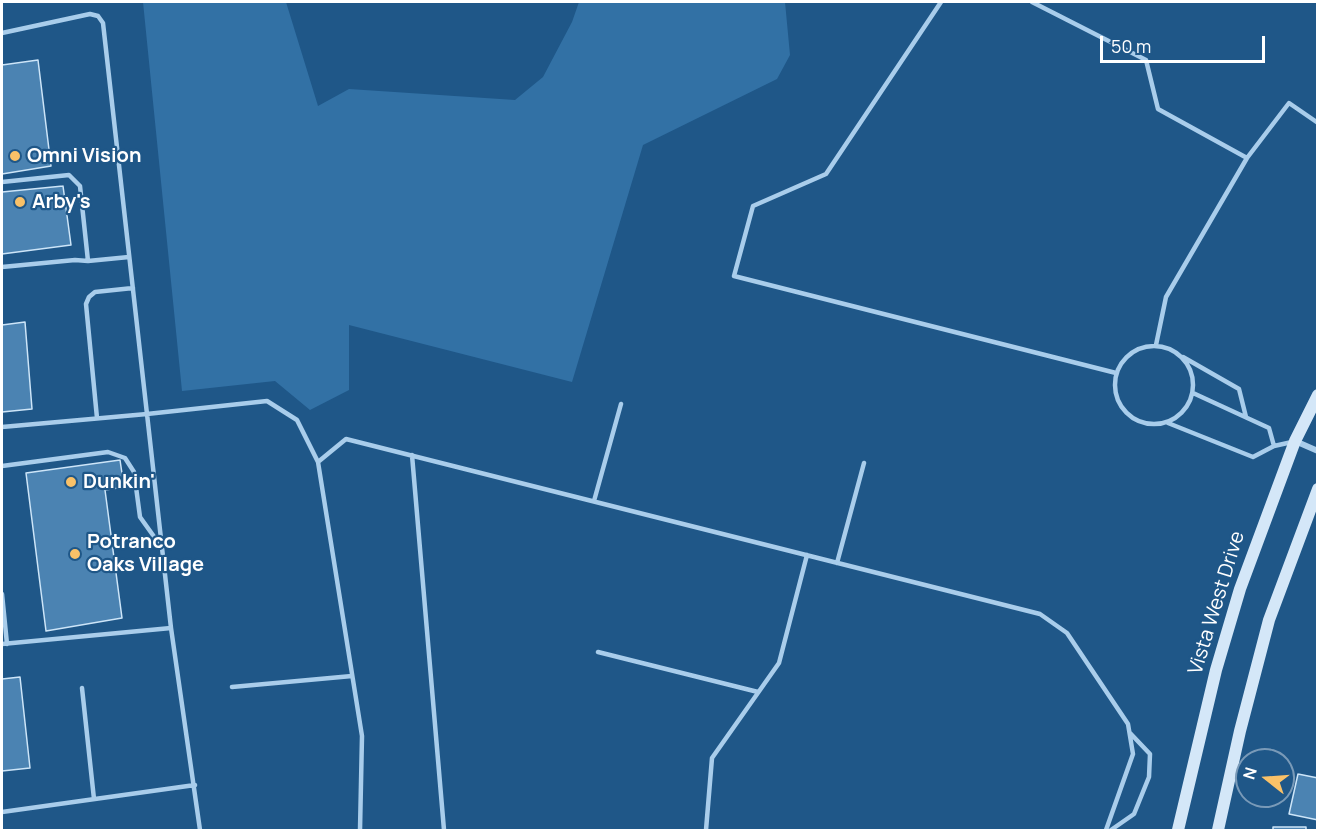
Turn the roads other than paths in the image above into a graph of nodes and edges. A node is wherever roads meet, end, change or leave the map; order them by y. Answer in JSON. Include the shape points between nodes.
{"nodes":[{"id":1,"x":941,"y":2,"type":"edge"},
{"id":2,"x":1032,"y":2,"type":"edge"},
{"id":3,"x":2,"y":33,"type":"edge"},
{"id":4,"x":1317,"y":123,"type":"edge"},
{"id":5,"x":1247,"y":158,"type":"junction"},
{"id":6,"x":2,"y":182,"type":"edge"},
{"id":7,"x":129,"y":257,"type":"junction"},
{"id":8,"x":88,"y":261,"type":"junction"},
{"id":9,"x":2,"y":267,"type":"edge"},
{"id":10,"x":133,"y":288,"type":"junction"},
{"id":11,"x":1156,"y":345,"type":"junction"},
{"id":12,"x":1181,"y":356,"type":"junction"},
{"id":13,"x":1116,"y":374,"type":"junction"},
{"id":14,"x":1193,"y":393,"type":"junction"},
{"id":15,"x":1317,"y":395,"type":"edge"},
{"id":16,"x":621,"y":404,"type":"dead end"},
{"id":17,"x":147,"y":414,"type":"junction"},
{"id":18,"x":1246,"y":417,"type":"junction"},
{"id":19,"x":96,"y":418,"type":"junction"},
{"id":20,"x":1168,"y":423,"type":"junction"},
{"id":21,"x":2,"y":427,"type":"edge"},
{"id":22,"x":1295,"y":441,"type":"junction"},
{"id":23,"x":1275,"y":446,"type":"junction"},
{"id":24,"x":1317,"y":451,"type":"edge"},
{"id":25,"x":412,"y":455,"type":"junction"},
{"id":26,"x":318,"y":462,"type":"junction"},
{"id":27,"x":864,"y":463,"type":"dead end"},
{"id":28,"x":2,"y":466,"type":"edge"},
{"id":29,"x":1317,"y":489,"type":"edge"},
{"id":30,"x":594,"y":501,"type":"junction"},
{"id":31,"x":162,"y":548,"type":"junction"},
{"id":32,"x":807,"y":555,"type":"junction"},
{"id":33,"x":837,"y":563,"type":"junction"},
{"id":34,"x":2,"y":594,"type":"edge"},
{"id":35,"x":171,"y":628,"type":"junction"},
{"id":36,"x":4,"y":644,"type":"edge"},
{"id":37,"x":598,"y":652,"type":"dead end"},
{"id":38,"x":352,"y":676,"type":"junction"},
{"id":39,"x":231,"y":687,"type":"dead end"},
{"id":40,"x":82,"y":688,"type":"dead end"},
{"id":41,"x":758,"y":692,"type":"junction"},
{"id":42,"x":1129,"y":732,"type":"junction"},
{"id":43,"x":195,"y":785,"type":"junction"},
{"id":44,"x":94,"y":799,"type":"junction"},
{"id":45,"x":2,"y":812,"type":"edge"},
{"id":46,"x":200,"y":831,"type":"edge"},
{"id":47,"x":360,"y":831,"type":"edge"},
{"id":48,"x":444,"y":831,"type":"edge"},
{"id":49,"x":706,"y":831,"type":"edge"},
{"id":50,"x":1109,"y":831,"type":"edge"},
{"id":51,"x":1178,"y":831,"type":"edge"},
{"id":52,"x":1218,"y":831,"type":"edge"}],
"edges":[{"from":1,"to":13,"type":"lane","via":[[826,174],[753,206],[734,276]]},
{"from":2,"to":5,"type":"lane","via":[[1146,60],[1158,109]]},
{"from":3,"to":7,"type":"lane","via":[[90,14],[103,23]]},
{"from":4,"to":5,"type":"lane","via":[[1289,103]]},
{"from":5,"to":11,"type":"lane","via":[[1166,297]]},
{"from":6,"to":8,"type":"lane","via":[[69,175],[75,180],[80,186]]},
{"from":7,"to":8,"type":"lane"},
{"from":7,"to":10,"type":"lane"},
{"from":8,"to":9,"type":"lane"},
{"from":10,"to":17,"type":"lane"},
{"from":10,"to":19,"type":"lane","via":[[95,292],[86,304]]},
{"from":11,"to":12,"type":"lane"},
{"from":11,"to":13,"type":"lane","via":[[1131,353]]},
{"from":12,"to":14,"type":"lane","via":[[1191,373]]},
{"from":12,"to":18,"type":"lane","via":[[1239,389]]},
{"from":13,"to":20,"type":"lane","via":[[1117,398],[1123,410],[1143,423]]},
{"from":14,"to":18,"type":"lane"},
{"from":14,"to":20,"type":"lane","via":[[1188,406]]},
{"from":15,"to":22,"type":"street","name":"Vista West Drive"},
{"from":16,"to":30,"type":"lane"},
{"from":17,"to":19,"type":"lane"},
{"from":17,"to":26,"type":"lane","via":[[267,400],[297,420]]},
{"from":17,"to":31,"type":"lane"},
{"from":18,"to":23,"type":"lane","via":[[1269,428]]},
{"from":19,"to":21,"type":"lane"},
{"from":20,"to":23,"type":"lane","via":[[1253,457]]},
{"from":22,"to":23,"type":"lane"},
{"from":22,"to":24,"type":"street"},
{"from":22,"to":51,"type":"street","name":"Vista West Drive","via":[[1239,589]]},
{"from":25,"to":26,"type":"lane","via":[[346,439]]},
{"from":25,"to":30,"type":"lane"},
{"from":25,"to":48,"type":"lane"},
{"from":26,"to":38,"type":"lane"},
{"from":27,"to":33,"type":"lane"},
{"from":28,"to":31,"type":"lane","via":[[108,452],[124,458],[135,472],[140,517]]},
{"from":29,"to":52,"type":"street","via":[[1269,620]]},
{"from":30,"to":32,"type":"lane"},
{"from":31,"to":35,"type":"lane"},
{"from":32,"to":33,"type":"lane"},
{"from":32,"to":41,"type":"lane","via":[[779,663]]},
{"from":33,"to":42,"type":"lane","via":[[1040,614],[1067,633],[1128,724]]},
{"from":34,"to":36,"type":"lane"},
{"from":35,"to":36,"type":"lane"},
{"from":35,"to":43,"type":"lane"},
{"from":37,"to":41,"type":"lane"},
{"from":38,"to":39,"type":"lane"},
{"from":38,"to":47,"type":"lane","via":[[362,736]]},
{"from":40,"to":44,"type":"lane"},
{"from":41,"to":49,"type":"lane","via":[[712,758]]},
{"from":42,"to":50,"type":"lane","via":[[1133,754]]},
{"from":42,"to":50,"type":"lane","via":[[1150,754],[1149,777],[1134,814]]},
{"from":43,"to":44,"type":"lane"},
{"from":43,"to":46,"type":"lane"},
{"from":44,"to":45,"type":"lane"}]}
